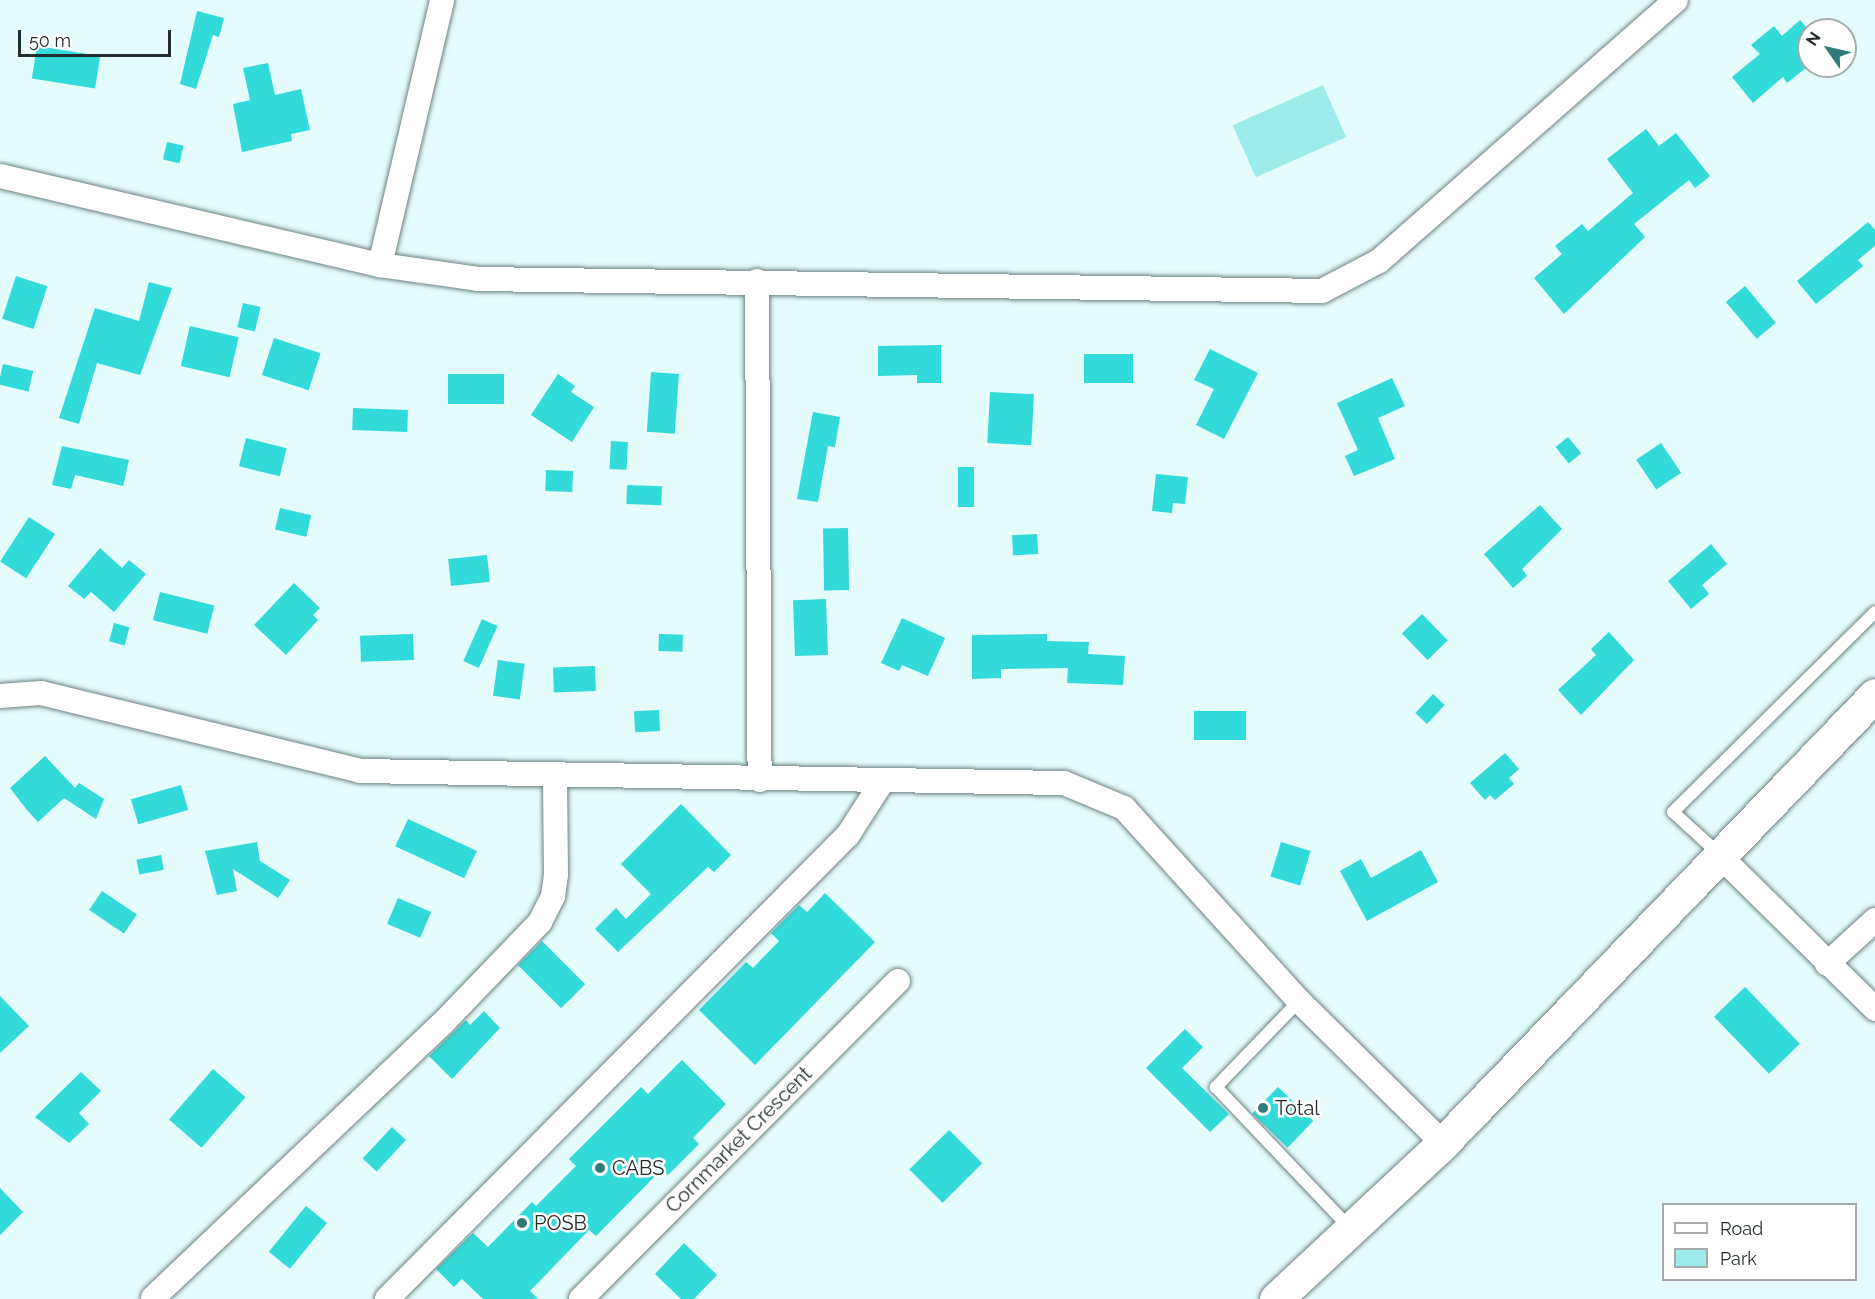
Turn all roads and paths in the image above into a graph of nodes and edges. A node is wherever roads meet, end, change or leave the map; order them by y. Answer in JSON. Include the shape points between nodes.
{"nodes":[{"id":1,"x":442,"y":0,"type":"edge"},
{"id":2,"x":1676,"y":0,"type":"edge"},
{"id":3,"x":0,"y":176,"type":"edge"},
{"id":4,"x":380,"y":265,"type":"junction"},
{"id":5,"x":757,"y":281,"type":"junction"},
{"id":6,"x":1875,"y":612,"type":"edge"},
{"id":7,"x":1875,"y":695,"type":"edge"},
{"id":8,"x":0,"y":696,"type":"edge"},
{"id":9,"x":555,"y":778,"type":"junction"},
{"id":10,"x":760,"y":780,"type":"junction"},
{"id":11,"x":882,"y":782,"type":"junction"},
{"id":12,"x":1720,"y":856,"type":"junction"},
{"id":13,"x":1875,"y":920,"type":"edge"},
{"id":14,"x":1827,"y":964,"type":"junction"},
{"id":15,"x":897,"y":981,"type":"dead end"},
{"id":16,"x":1299,"y":1001,"type":"junction"},
{"id":17,"x":1875,"y":1009,"type":"edge"},
{"id":18,"x":1443,"y":1143,"type":"junction"},
{"id":19,"x":1350,"y":1228,"type":"junction"},
{"id":20,"x":153,"y":1298,"type":"edge"},
{"id":21,"x":387,"y":1299,"type":"edge"},
{"id":22,"x":581,"y":1299,"type":"edge"},
{"id":23,"x":1276,"y":1299,"type":"edge"}],
"edges":[{"from":1,"to":4,"type":"street"},
{"from":2,"to":5,"type":"street","via":[[1379,261],[1322,291]]},
{"from":3,"to":4,"type":"street"},
{"from":4,"to":5,"type":"street","via":[[478,279]]},
{"from":5,"to":10,"type":"street"},
{"from":6,"to":12,"type":"lane","via":[[1673,812]]},
{"from":7,"to":12,"type":"street"},
{"from":8,"to":9,"type":"street","via":[[41,693],[360,771]]},
{"from":9,"to":10,"type":"street"},
{"from":9,"to":20,"type":"street","via":[[556,874],[553,896],[540,922],[441,1025]]},
{"from":10,"to":11,"type":"street"},
{"from":11,"to":16,"type":"street","via":[[1064,783],[1124,808]]},
{"from":11,"to":21,"type":"street","via":[[848,836]]},
{"from":12,"to":14,"type":"street"},
{"from":12,"to":18,"type":"street"},
{"from":13,"to":14,"type":"street"},
{"from":14,"to":17,"type":"street"},
{"from":15,"to":22,"type":"street","name":"Cornmarket Crescent"},
{"from":16,"to":18,"type":"street"},
{"from":16,"to":19,"type":"lane","via":[[1216,1087]]},
{"from":18,"to":19,"type":"street"},
{"from":19,"to":23,"type":"street"}]}
